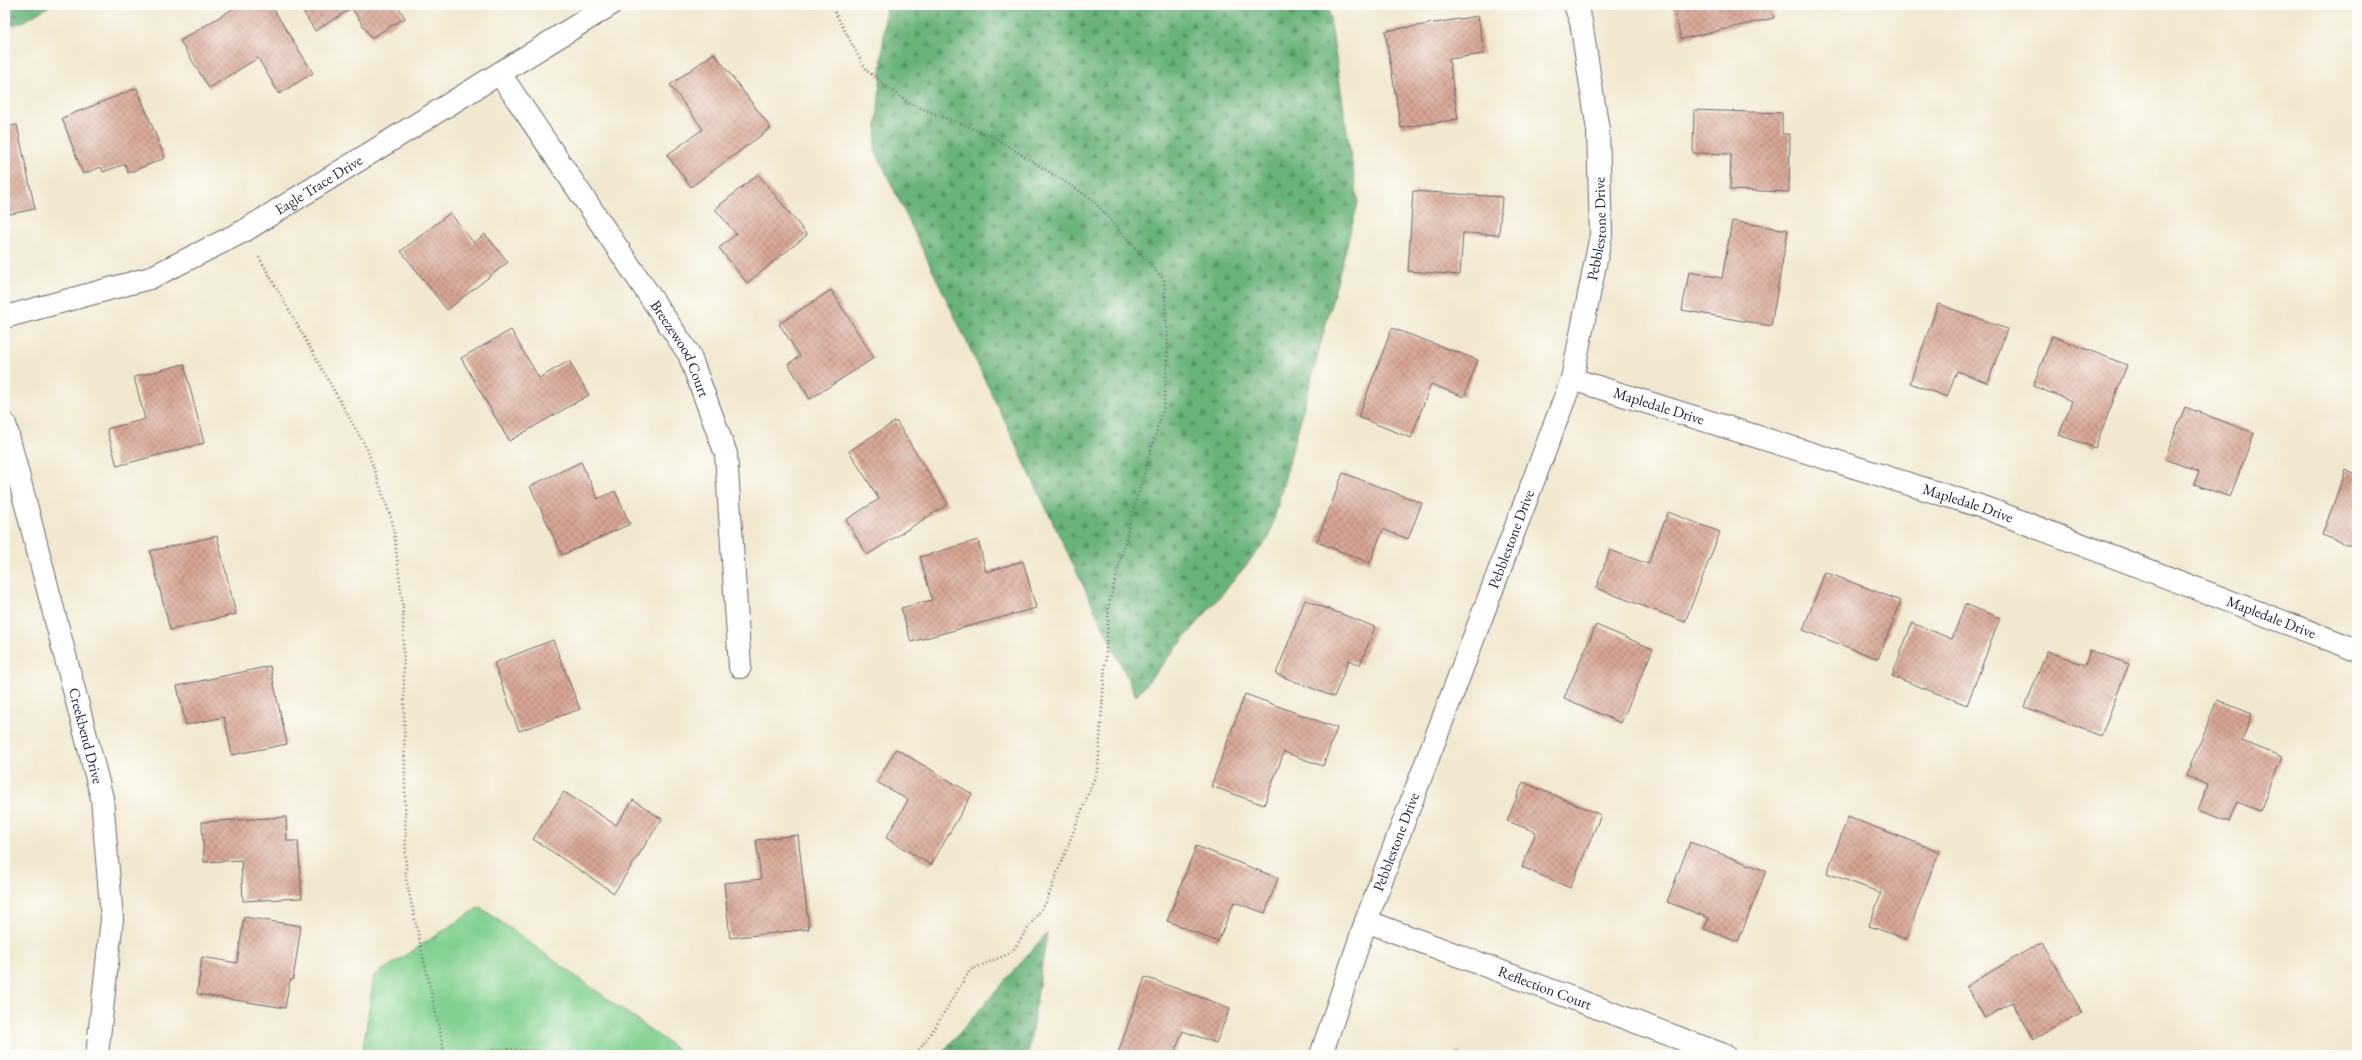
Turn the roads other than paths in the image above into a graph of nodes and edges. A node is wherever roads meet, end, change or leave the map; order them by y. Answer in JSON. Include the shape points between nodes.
{"nodes":[{"id":1,"x":610,"y":5,"type":"edge"},
{"id":2,"x":1575,"y":5,"type":"edge"},
{"id":3,"x":500,"y":74,"type":"junction"},
{"id":4,"x":5,"y":317,"type":"edge"},
{"id":5,"x":1572,"y":379,"type":"junction"},
{"id":6,"x":5,"y":424,"type":"edge"},
{"id":7,"x":2357,"y":650,"type":"edge"},
{"id":8,"x":740,"y":667,"type":"dead end"},
{"id":9,"x":1366,"y":921,"type":"junction"},
{"id":10,"x":97,"y":1055,"type":"edge"},
{"id":11,"x":1321,"y":1055,"type":"edge"},
{"id":12,"x":1724,"y":1055,"type":"edge"}],
"edges":[{"from":1,"to":3,"type":"street","name":"Eagle Trace Drive"},
{"from":2,"to":5,"type":"street","name":"Pebblestone Drive","via":[[1581,22],[1598,130],[1601,235]]},
{"from":3,"to":4,"type":"street","name":"Eagle Trace Drive","via":[[244,231],[150,278]]},
{"from":3,"to":8,"type":"street","name":"Breezewood Court","via":[[689,354],[726,454]]},
{"from":5,"to":7,"type":"street","name":"Mapledale Drive","via":[[1986,508]]},
{"from":5,"to":9,"type":"street","name":"Pebblestone Drive"},
{"from":6,"to":10,"type":"street","name":"Creekbend Drive","via":[[102,798],[112,919]]},
{"from":9,"to":11,"type":"street","name":"Pebblestone Drive"},
{"from":9,"to":12,"type":"street","name":"Reflection Court"}]}
